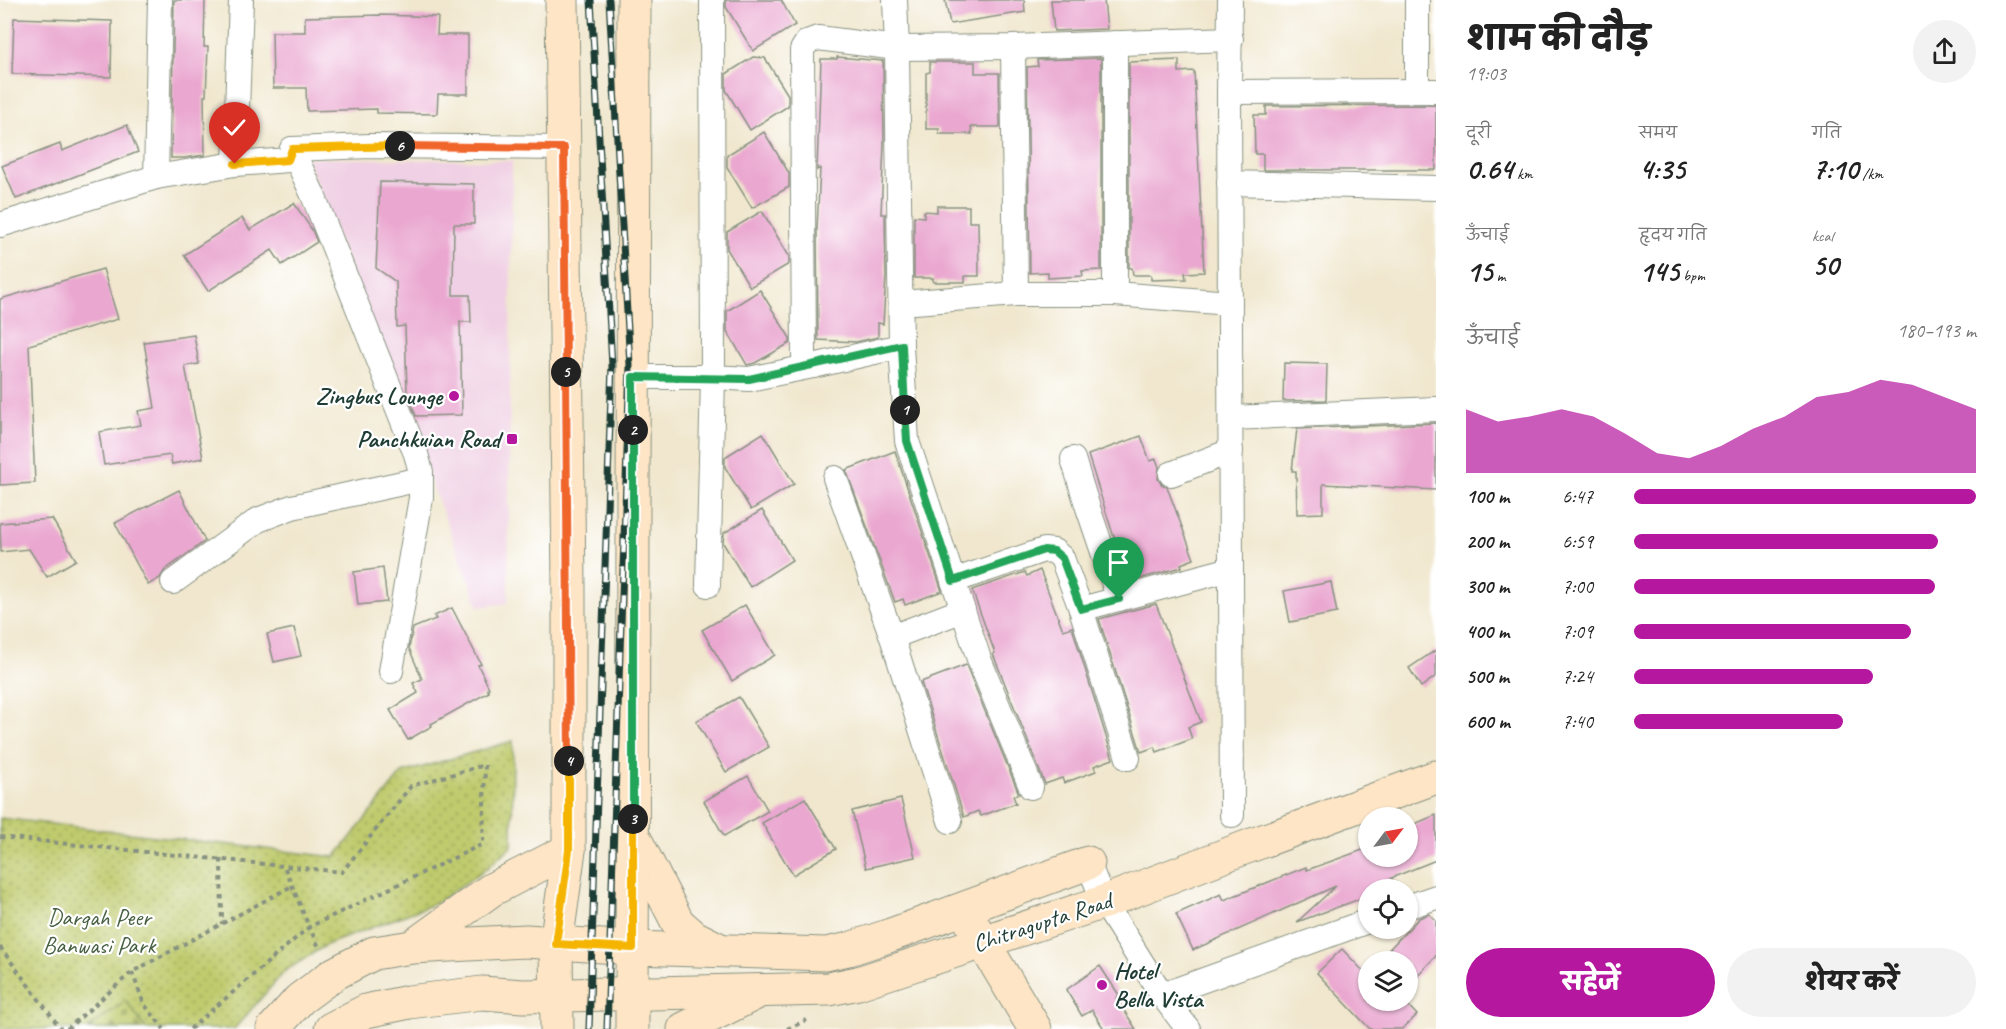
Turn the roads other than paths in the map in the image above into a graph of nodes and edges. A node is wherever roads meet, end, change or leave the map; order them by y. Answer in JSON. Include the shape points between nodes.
{"nodes":[{"id":1,"x":160,"y":0,"type":"edge"},
{"id":2,"x":241,"y":0,"type":"edge"},
{"id":3,"x":562,"y":0,"type":"edge"},
{"id":4,"x":634,"y":0,"type":"edge"},
{"id":5,"x":712,"y":0,"type":"edge"},
{"id":6,"x":895,"y":0,"type":"edge"},
{"id":7,"x":1230,"y":0,"type":"edge"},
{"id":8,"x":1417,"y":0,"type":"edge"},
{"id":9,"x":1231,"y":39,"type":"junction"},
{"id":10,"x":1114,"y":43,"type":"junction"},
{"id":11,"x":1013,"y":47,"type":"junction"},
{"id":12,"x":897,"y":48,"type":"junction"},
{"id":13,"x":1426,"y":91,"type":"edge"},
{"id":14,"x":1229,"y":92,"type":"junction"},
{"id":15,"x":564,"y":148,"type":"junction"},
{"id":16,"x":292,"y":149,"type":"junction"},
{"id":17,"x":235,"y":164,"type":"junction"},
{"id":18,"x":156,"y":177,"type":"junction"},
{"id":19,"x":1229,"y":183,"type":"junction"},
{"id":20,"x":1436,"y":188,"type":"edge"},
{"id":21,"x":0,"y":225,"type":"edge"},
{"id":22,"x":1016,"y":294,"type":"junction"},
{"id":23,"x":1114,"y":294,"type":"junction"},
{"id":24,"x":902,"y":303,"type":"junction"},
{"id":25,"x":1230,"y":303,"type":"junction"},
{"id":26,"x":902,"y":345,"type":"junction"},
{"id":27,"x":813,"y":366,"type":"junction"},
{"id":28,"x":633,"y":377,"type":"junction"},
{"id":29,"x":713,"y":377,"type":"junction"},
{"id":30,"x":1436,"y":409,"type":"edge"},
{"id":31,"x":1231,"y":418,"type":"junction"},
{"id":32,"x":1231,"y":451,"type":"junction"},
{"id":33,"x":1073,"y":459,"type":"dead end"},
{"id":34,"x":1171,"y":474,"type":"dead end"},
{"id":35,"x":835,"y":478,"type":"dead end"},
{"id":36,"x":421,"y":479,"type":"junction"},
{"id":37,"x":1231,"y":569,"type":"junction"},
{"id":38,"x":953,"y":581,"type":"junction"},
{"id":39,"x":173,"y":582,"type":"dead end"},
{"id":40,"x":708,"y":585,"type":"dead end"},
{"id":41,"x":1119,"y":599,"type":"junction"},
{"id":42,"x":1081,"y":609,"type":"junction"},
{"id":43,"x":963,"y":610,"type":"junction"},
{"id":44,"x":892,"y":637,"type":"junction"},
{"id":45,"x":391,"y":671,"type":"dead end"},
{"id":46,"x":1128,"y":758,"type":"dead end"},
{"id":47,"x":1436,"y":777,"type":"edge"},
{"id":48,"x":1031,"y":787,"type":"dead end"},
{"id":49,"x":1232,"y":815,"type":"dead end"},
{"id":50,"x":950,"y":821,"type":"dead end"},
{"id":51,"x":633,"y":834,"type":"junction"},
{"id":52,"x":569,"y":850,"type":"junction"},
{"id":53,"x":1088,"y":862,"type":"joint"},
{"id":54,"x":1436,"y":897,"type":"edge"},
{"id":55,"x":1104,"y":902,"type":"junction"},
{"id":56,"x":1418,"y":903,"type":"edge"},
{"id":57,"x":964,"y":909,"type":"junction"},
{"id":58,"x":1358,"y":925,"type":"edge"},
{"id":59,"x":982,"y":941,"type":"junction"},
{"id":60,"x":556,"y":944,"type":"junction"},
{"id":61,"x":412,"y":947,"type":"junction"},
{"id":62,"x":633,"y":948,"type":"junction"},
{"id":63,"x":722,"y":951,"type":"junction"},
{"id":64,"x":761,"y":990,"type":"junction"},
{"id":65,"x":633,"y":993,"type":"junction"},
{"id":66,"x":558,"y":994,"type":"junction"},
{"id":67,"x":1162,"y":995,"type":"junction"},
{"id":68,"x":273,"y":1029,"type":"edge"},
{"id":69,"x":331,"y":1029,"type":"edge"},
{"id":70,"x":558,"y":1029,"type":"edge"},
{"id":71,"x":632,"y":1029,"type":"edge"},
{"id":72,"x":684,"y":1029,"type":"edge"},
{"id":73,"x":1035,"y":1029,"type":"edge"},
{"id":74,"x":1188,"y":1029,"type":"edge"}],
"edges":[{"from":1,"to":18,"type":"street"},
{"from":2,"to":17,"type":"street"},
{"from":3,"to":15,"type":"street"},
{"from":4,"to":28,"type":"street"},
{"from":5,"to":29,"type":"street"},
{"from":6,"to":12,"type":"street"},
{"from":7,"to":9,"type":"street"},
{"from":8,"to":13,"type":"street"},
{"from":9,"to":10,"type":"street"},
{"from":9,"to":14,"type":"street"},
{"from":10,"to":11,"type":"street"},
{"from":10,"to":23,"type":"street"},
{"from":11,"to":12,"type":"street"},
{"from":11,"to":22,"type":"street"},
{"from":12,"to":24,"type":"street"},
{"from":12,"to":27,"type":"street","via":[[818,38],[807,42],[802,50],[804,356]]},
{"from":13,"to":14,"type":"street"},
{"from":14,"to":19,"type":"street"},
{"from":15,"to":16,"type":"street"},
{"from":15,"to":52,"type":"street"},
{"from":16,"to":17,"type":"street","via":[[288,160]]},
{"from":16,"to":36,"type":"street","via":[[416,454]]},
{"from":17,"to":18,"type":"street"},
{"from":18,"to":21,"type":"street"},
{"from":19,"to":20,"type":"street"},
{"from":19,"to":25,"type":"street"},
{"from":22,"to":23,"type":"street"},
{"from":22,"to":24,"type":"street"},
{"from":23,"to":25,"type":"street"},
{"from":24,"to":26,"type":"street"},
{"from":25,"to":31,"type":"street"},
{"from":26,"to":27,"type":"street"},
{"from":26,"to":38,"type":"street","via":[[907,441]]},
{"from":27,"to":29,"type":"street","via":[[749,379]]},
{"from":28,"to":29,"type":"street"},
{"from":28,"to":51,"type":"street"},
{"from":29,"to":40,"type":"street"},
{"from":30,"to":31,"type":"street"},
{"from":31,"to":32,"type":"street"},
{"from":32,"to":34,"type":"street"},
{"from":32,"to":37,"type":"street"},
{"from":33,"to":41,"type":"street"},
{"from":35,"to":44,"type":"street"},
{"from":36,"to":39,"type":"street","via":[[273,513]]},
{"from":36,"to":45,"type":"street"},
{"from":37,"to":41,"type":"street"},
{"from":37,"to":49,"type":"street"},
{"from":38,"to":42,"type":"street","via":[[1044,550],[1054,551],[1062,558]]},
{"from":38,"to":43,"type":"street"},
{"from":41,"to":42,"type":"street"},
{"from":42,"to":46,"type":"street"},
{"from":43,"to":44,"type":"street"},
{"from":43,"to":48,"type":"street"},
{"from":44,"to":50,"type":"street"},
{"from":47,"to":55,"type":"street","name":"Chitragupta Road"},
{"from":51,"to":62,"type":"street"},
{"from":51,"to":63,"type":"street","via":[[678,923],[694,937]]},
{"from":52,"to":60,"type":"street"},
{"from":52,"to":61,"type":"street","via":[[491,890]]},
{"from":53,"to":55,"type":"street"},
{"from":53,"to":57,"type":"street","name":"Chitragupta Road"},
{"from":54,"to":56,"type":"street"},
{"from":55,"to":59,"type":"street","name":"Chitragupta Road"},
{"from":55,"to":67,"type":"street"},
{"from":57,"to":59,"type":"street"},
{"from":57,"to":63,"type":"street","name":"Chitragupta Road","via":[[870,943],[826,954]]},
{"from":58,"to":67,"type":"street"},
{"from":59,"to":64,"type":"street","name":"Chitragupta Road","via":[[858,983],[829,989]]},
{"from":59,"to":73,"type":"street"},
{"from":60,"to":61,"type":"street","name":"Chitragupta Road","via":[[526,941]]},
{"from":60,"to":62,"type":"street","name":"Chitragupta Road"},
{"from":60,"to":66,"type":"street"},
{"from":61,"to":68,"type":"street","name":"Chitragupta Road","via":[[374,953],[334,974],[300,999]]},
{"from":62,"to":63,"type":"street","name":"Chitragupta Road"},
{"from":62,"to":65,"type":"street"},
{"from":64,"to":65,"type":"street","name":"Chitragupta Road"},
{"from":64,"to":72,"type":"street"},
{"from":65,"to":66,"type":"street","name":"Chitragupta Road"},
{"from":65,"to":71,"type":"street"},
{"from":66,"to":69,"type":"street","name":"Chitragupta Road","via":[[482,993],[409,1002],[366,1011]]},
{"from":66,"to":70,"type":"street"},
{"from":67,"to":74,"type":"street"}]}
